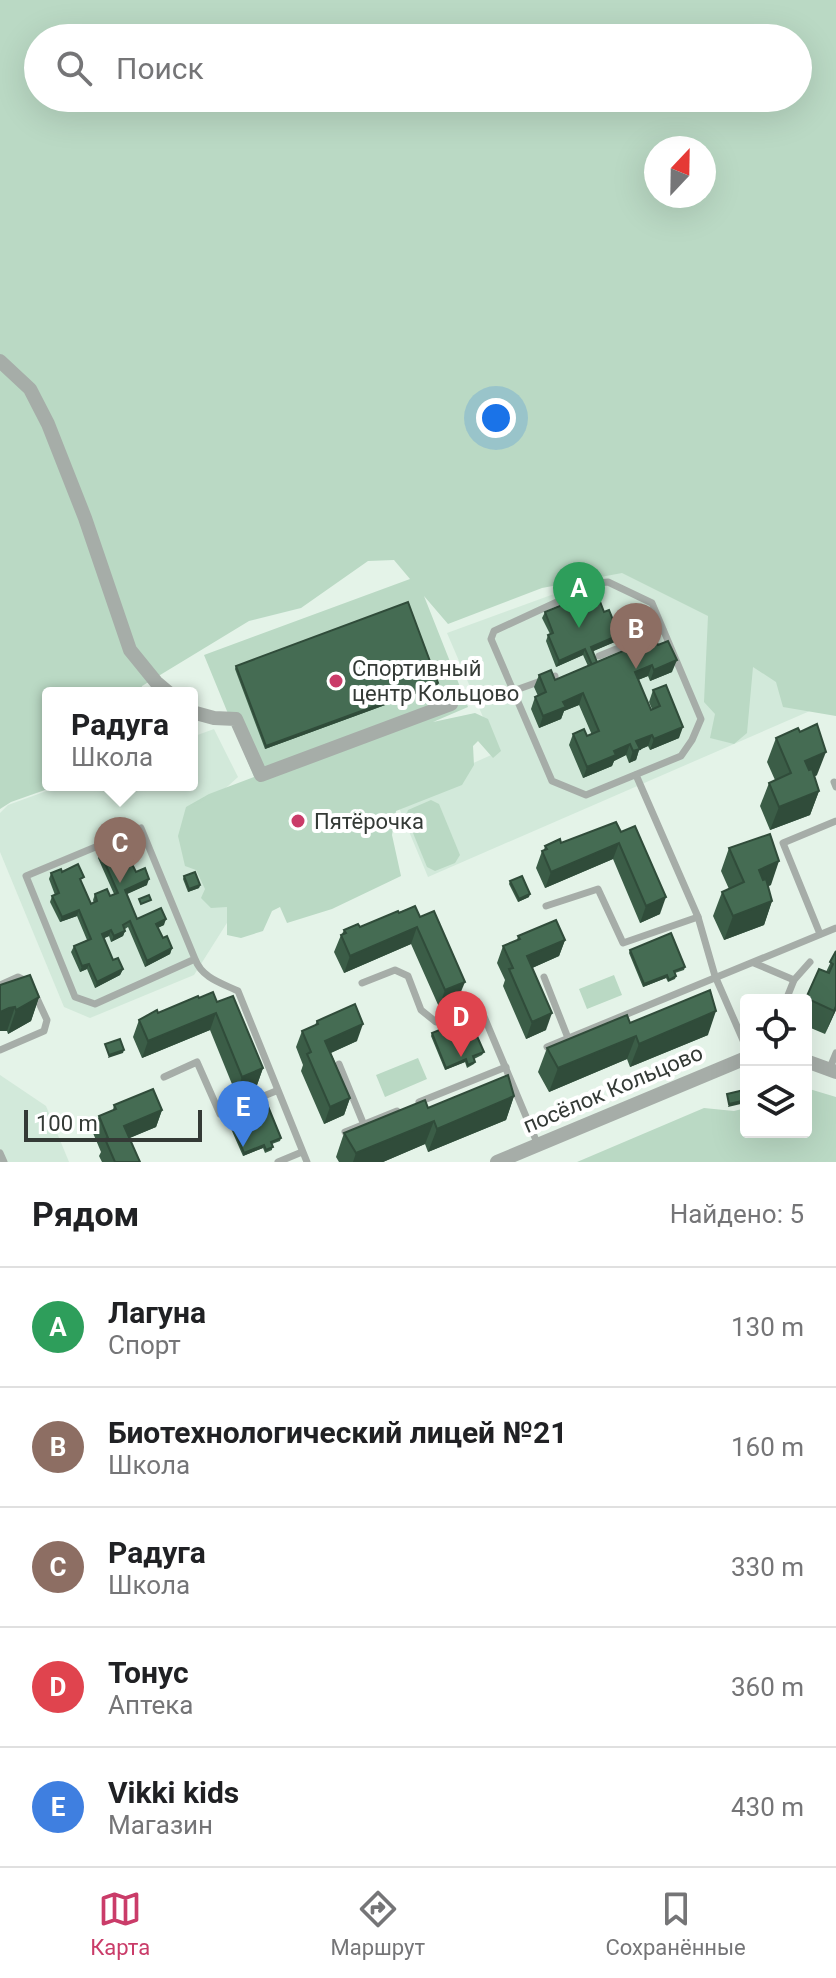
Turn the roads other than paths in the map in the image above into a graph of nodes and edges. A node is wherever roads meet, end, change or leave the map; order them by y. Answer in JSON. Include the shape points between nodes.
{"nodes":[{"id":1,"x":0,"y":361,"type":"edge"},
{"id":2,"x":663,"y":630,"type":"junction"},
{"id":3,"x":599,"y":656,"type":"dead end"},
{"id":4,"x":555,"y":676,"type":"edge"},
{"id":5,"x":162,"y":687,"type":"edge"},
{"id":6,"x":513,"y":691,"type":"junction"},
{"id":7,"x":451,"y":704,"type":"dead end"},
{"id":8,"x":198,"y":714,"type":"edge"},
{"id":9,"x":636,"y":775,"type":"junction"},
{"id":10,"x":836,"y":821,"type":"edge"},
{"id":11,"x":546,"y":906,"type":"dead end"},
{"id":12,"x":698,"y":917,"type":"junction"},
{"id":13,"x":836,"y":928,"type":"edge"},
{"id":14,"x":820,"y":934,"type":"junction"},
{"id":15,"x":195,"y":959,"type":"junction"},
{"id":16,"x":810,"y":962,"type":"dead end"},
{"id":17,"x":754,"y":963,"type":"junction"},
{"id":18,"x":715,"y":976,"type":"junction"},
{"id":19,"x":544,"y":977,"type":"dead end"},
{"id":20,"x":794,"y":980,"type":"junction"},
{"id":21,"x":362,"y":983,"type":"dead end"},
{"id":22,"x":0,"y":985,"type":"edge"},
{"id":23,"x":788,"y":994,"type":"edge"},
{"id":24,"x":740,"y":1033,"type":"edge"},
{"id":25,"x":568,"y":1038,"type":"junction"},
{"id":26,"x":547,"y":1047,"type":"edge"},
{"id":27,"x":0,"y":1050,"type":"edge"},
{"id":28,"x":836,"y":1053,"type":"edge"},
{"id":29,"x":740,"y":1061,"type":"edge"},
{"id":30,"x":812,"y":1063,"type":"edge"},
{"id":31,"x":339,"y":1064,"type":"edge"},
{"id":32,"x":506,"y":1067,"type":"junction"},
{"id":33,"x":832,"y":1071,"type":"edge"},
{"id":34,"x":164,"y":1077,"type":"dead end"},
{"id":35,"x":276,"y":1091,"type":"junction"},
{"id":36,"x":364,"y":1125,"type":"junction"},
{"id":37,"x":345,"y":1132,"type":"edge"},
{"id":38,"x":538,"y":1145,"type":"junction"},
{"id":39,"x":302,"y":1152,"type":"junction"},
{"id":40,"x":0,"y":1153,"type":"edge"},
{"id":41,"x":4,"y":1162,"type":"edge"},
{"id":42,"x":278,"y":1162,"type":"edge"},
{"id":43,"x":307,"y":1162,"type":"edge"},
{"id":44,"x":497,"y":1162,"type":"edge"}],
"edges":[{"from":1,"to":5,"type":"street","via":[[30,389],[48,424],[130,650]]},
{"from":2,"to":3,"type":"lane"},
{"from":2,"to":6,"type":"lane","via":[[652,603],[608,582],[598,583],[494,631],[491,639]]},
{"from":2,"to":9,"type":"lane","via":[[701,719],[681,756]]},
{"from":4,"to":6,"type":"lane"},
{"from":6,"to":9,"type":"lane","via":[[552,781],[586,795]]},
{"from":7,"to":8,"type":"street","via":[[261,775],[236,719]]},
{"from":9,"to":12,"type":"lane"},
{"from":10,"to":14,"type":"lane","via":[[783,843]]},
{"from":11,"to":12,"type":"lane","via":[[598,889],[623,943]]},
{"from":12,"to":18,"type":"lane"},
{"from":13,"to":14,"type":"lane"},
{"from":14,"to":17,"type":"lane"},
{"from":15,"to":15,"type":"lane","via":[[141,828],[26,876],[75,997],[95,1004]]},
{"from":15,"to":35,"type":"lane","via":[[209,977],[238,991]]},
{"from":16,"to":20,"type":"lane"},
{"from":17,"to":18,"type":"lane"},
{"from":17,"to":20,"type":"lane"},
{"from":18,"to":24,"type":"lane"},
{"from":18,"to":25,"type":"lane"},
{"from":19,"to":25,"type":"lane"},
{"from":20,"to":23,"type":"lane"},
{"from":21,"to":32,"type":"lane","via":[[395,970],[408,976],[421,1010],[436,1022],[480,1007]]},
{"from":22,"to":27,"type":"lane","via":[[18,977],[30,983],[47,1020],[44,1031]]},
{"from":25,"to":26,"type":"lane"},
{"from":28,"to":33,"type":"lane"},
{"from":29,"to":38,"type":"street","name":"посёлок Кольцово"},
{"from":30,"to":33,"type":"street"},
{"from":31,"to":36,"type":"lane"},
{"from":32,"to":36,"type":"lane"},
{"from":32,"to":38,"type":"lane"},
{"from":34,"to":35,"type":"lane","via":[[197,1062],[220,1114]]},
{"from":35,"to":39,"type":"lane"},
{"from":36,"to":37,"type":"lane"},
{"from":38,"to":44,"type":"street","name":"посёлок Кольцово"},
{"from":39,"to":42,"type":"lane"},
{"from":39,"to":43,"type":"lane"},
{"from":40,"to":41,"type":"lane"}]}
